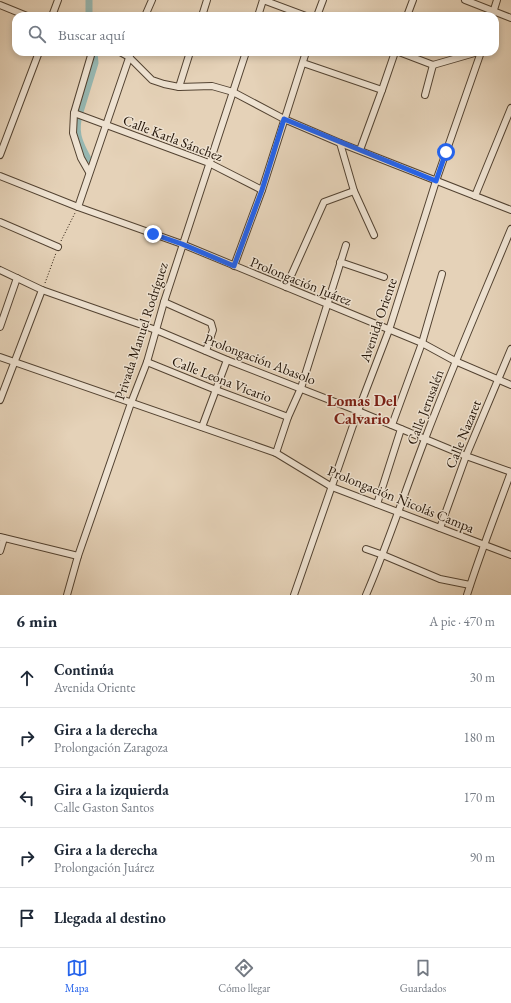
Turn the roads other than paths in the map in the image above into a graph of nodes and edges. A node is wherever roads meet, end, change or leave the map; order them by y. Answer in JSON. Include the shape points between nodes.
{"nodes":[{"id":1,"x":58,"y":0,"type":"edge"},
{"id":2,"x":152,"y":0,"type":"edge"},
{"id":3,"x":207,"y":0,"type":"edge"},
{"id":4,"x":263,"y":0,"type":"edge"},
{"id":5,"x":323,"y":0,"type":"edge"},
{"id":6,"x":413,"y":0,"type":"edge"},
{"id":7,"x":465,"y":0,"type":"edge"},
{"id":8,"x":497,"y":0,"type":"edge"},
{"id":9,"x":0,"y":5,"type":"edge"},
{"id":10,"x":17,"y":12,"type":"edge"},
{"id":11,"x":54,"y":12,"type":"edge"},
{"id":12,"x":147,"y":12,"type":"edge"},
{"id":13,"x":203,"y":12,"type":"edge"},
{"id":14,"x":259,"y":12,"type":"edge"},
{"id":15,"x":295,"y":12,"type":"edge"},
{"id":16,"x":318,"y":12,"type":"edge"},
{"id":17,"x":408,"y":12,"type":"edge"},
{"id":18,"x":490,"y":12,"type":"edge"},
{"id":19,"x":492,"y":12,"type":"edge"},
{"id":20,"x":499,"y":15,"type":"edge"},
{"id":21,"x":511,"y":18,"type":"edge"},
{"id":22,"x":37,"y":56,"type":"edge"},
{"id":23,"x":91,"y":56,"type":"edge"},
{"id":24,"x":129,"y":56,"type":"edge"},
{"id":25,"x":132,"y":56,"type":"edge"},
{"id":26,"x":189,"y":56,"type":"edge"},
{"id":27,"x":245,"y":56,"type":"edge"},
{"id":28,"x":305,"y":56,"type":"edge"},
{"id":29,"x":394,"y":56,"type":"edge"},
{"id":30,"x":409,"y":56,"type":"edge"},
{"id":31,"x":464,"y":56,"type":"edge"},
{"id":32,"x":480,"y":56,"type":"edge"},
{"id":33,"x":303,"y":62,"type":"junction"},
{"id":34,"x":433,"y":65,"type":"junction"},
{"id":35,"x":179,"y":87,"type":"junction"},
{"id":36,"x":382,"y":90,"type":"junction"},
{"id":37,"x":232,"y":92,"type":"junction"},
{"id":38,"x":425,"y":96,"type":"dead end"},
{"id":39,"x":511,"y":108,"type":"edge"},
{"id":40,"x":74,"y":113,"type":"junction"},
{"id":41,"x":284,"y":119,"type":"junction"},
{"id":42,"x":107,"y":125,"type":"junction"},
{"id":43,"x":340,"y":143,"type":"junction"},
{"id":44,"x":360,"y":150,"type":"junction"},
{"id":45,"x":0,"y":155,"type":"edge"},
{"id":46,"x":209,"y":163,"type":"junction"},
{"id":47,"x":89,"y":172,"type":"junction"},
{"id":48,"x":0,"y":176,"type":"edge"},
{"id":49,"x":436,"y":181,"type":"junction"},
{"id":50,"x":262,"y":190,"type":"junction"},
{"id":51,"x":354,"y":191,"type":"junction"},
{"id":52,"x":476,"y":196,"type":"junction"},
{"id":53,"x":78,"y":207,"type":"junction"},
{"id":54,"x":511,"y":210,"type":"edge"},
{"id":55,"x":0,"y":222,"type":"edge"},
{"id":56,"x":511,"y":229,"type":"edge"},
{"id":57,"x":374,"y":235,"type":"dead end"},
{"id":58,"x":182,"y":244,"type":"junction"},
{"id":59,"x":346,"y":245,"type":"dead end"},
{"id":60,"x":58,"y":247,"type":"dead end"},
{"id":61,"x":340,"y":262,"type":"junction"},
{"id":62,"x":234,"y":266,"type":"junction"},
{"id":63,"x":0,"y":270,"type":"edge"},
{"id":64,"x":442,"y":274,"type":"dead end"},
{"id":65,"x":384,"y":277,"type":"dead end"},
{"id":66,"x":17,"y":278,"type":"junction"},
{"id":67,"x":286,"y":287,"type":"junction"},
{"id":68,"x":42,"y":290,"type":"junction"},
{"id":69,"x":164,"y":302,"type":"junction"},
{"id":70,"x":327,"y":304,"type":"junction"},
{"id":71,"x":0,"y":327,"type":"edge"},
{"id":72,"x":156,"y":330,"type":"junction"},
{"id":73,"x":389,"y":330,"type":"junction"},
{"id":74,"x":422,"y":343,"type":"junction"},
{"id":75,"x":511,"y":349,"type":"edge"},
{"id":76,"x":206,"y":351,"type":"junction"},
{"id":77,"x":0,"y":357,"type":"edge"},
{"id":78,"x":227,"y":360,"type":"junction"},
{"id":79,"x":455,"y":361,"type":"junction"},
{"id":80,"x":15,"y":362,"type":"junction"},
{"id":81,"x":147,"y":362,"type":"junction"},
{"id":82,"x":499,"y":380,"type":"junction"},
{"id":83,"x":511,"y":385,"type":"edge"},
{"id":84,"x":301,"y":388,"type":"junction"},
{"id":85,"x":216,"y":390,"type":"junction"},
{"id":86,"x":0,"y":400,"type":"edge"},
{"id":87,"x":131,"y":403,"type":"junction"},
{"id":88,"x":358,"y":411,"type":"junction"},
{"id":89,"x":288,"y":417,"type":"junction"},
{"id":90,"x":392,"y":425,"type":"junction"},
{"id":91,"x":202,"y":427,"type":"junction"},
{"id":92,"x":401,"y":429,"type":"junction"},
{"id":93,"x":425,"y":438,"type":"junction"},
{"id":94,"x":276,"y":453,"type":"junction"},
{"id":95,"x":466,"y":456,"type":"junction"},
{"id":96,"x":511,"y":472,"type":"edge"},
{"id":97,"x":332,"y":487,"type":"junction"},
{"id":98,"x":377,"y":504,"type":"junction"},
{"id":99,"x":398,"y":512,"type":"junction"},
{"id":100,"x":440,"y":528,"type":"junction"},
{"id":101,"x":2,"y":537,"type":"edge"},
{"id":102,"x":483,"y":545,"type":"junction"},
{"id":103,"x":366,"y":549,"type":"dead end"},
{"id":104,"x":0,"y":551,"type":"edge"},
{"id":105,"x":383,"y":555,"type":"junction"},
{"id":106,"x":511,"y":555,"type":"edge"},
{"id":107,"x":78,"y":556,"type":"junction"},
{"id":108,"x":470,"y":585,"type":"junction"},
{"id":109,"x":67,"y":595,"type":"edge"},
{"id":110,"x":294,"y":595,"type":"edge"},
{"id":111,"x":366,"y":595,"type":"edge"},
{"id":112,"x":467,"y":595,"type":"edge"}],
"edges":[{"from":1,"to":11,"type":"street"},
{"from":2,"to":12,"type":"street"},
{"from":3,"to":13,"type":"street"},
{"from":4,"to":14,"type":"street"},
{"from":4,"to":15,"type":"street"},
{"from":5,"to":16,"type":"street"},
{"from":6,"to":17,"type":"street"},
{"from":7,"to":18,"type":"street"},
{"from":8,"to":19,"type":"street"},
{"from":9,"to":10,"type":"street"},
{"from":20,"to":21,"type":"street"},
{"from":22,"to":45,"type":"street"},
{"from":23,"to":40,"type":"street"},
{"from":24,"to":42,"type":"street"},
{"from":25,"to":35,"type":"street","via":[[152,80]]},
{"from":26,"to":35,"type":"street"},
{"from":27,"to":37,"type":"street","name":"Privada Manuel Rodríguez"},
{"from":28,"to":33,"type":"street"},
{"from":29,"to":36,"type":"street"},
{"from":30,"to":34,"type":"street"},
{"from":31,"to":34,"type":"street"},
{"from":32,"to":49,"type":"street","name":"Avenida Oriente"},
{"from":33,"to":36,"type":"street"},
{"from":33,"to":41,"type":"street"},
{"from":34,"to":38,"type":"street"},
{"from":35,"to":37,"type":"street","via":[[212,86]]},
{"from":36,"to":44,"type":"street"},
{"from":37,"to":41,"type":"street"},
{"from":37,"to":46,"type":"street","name":"Privada Manuel Rodríguez"},
{"from":39,"to":52,"type":"street"},
{"from":40,"to":42,"type":"street","name":"Calle Karla Sánchez"},
{"from":40,"to":47,"type":"street","via":[[73,133],[81,158]]},
{"from":41,"to":43,"type":"street"},
{"from":41,"to":50,"type":"street"},
{"from":42,"to":46,"type":"street","name":"Calle Karla Sánchez"},
{"from":42,"to":47,"type":"street"},
{"from":43,"to":44,"type":"street"},
{"from":43,"to":51,"type":"street"},
{"from":44,"to":49,"type":"street"},
{"from":46,"to":50,"type":"street","name":"Calle Karla Sánchez"},
{"from":46,"to":58,"type":"street","name":"Privada Manuel Rodríguez"},
{"from":47,"to":53,"type":"street"},
{"from":48,"to":53,"type":"street","name":"Prolongación Juárez"},
{"from":49,"to":52,"type":"street"},
{"from":49,"to":73,"type":"street","name":"Avenida Oriente"},
{"from":50,"to":62,"type":"street"},
{"from":51,"to":57,"type":"street"},
{"from":51,"to":67,"type":"street","via":[[324,202]]},
{"from":52,"to":54,"type":"street"},
{"from":53,"to":58,"type":"street","name":"Prolongación Juárez"},
{"from":55,"to":60,"type":"street"},
{"from":56,"to":79,"type":"street","name":"Calle Jerusalén"},
{"from":58,"to":62,"type":"street","name":"Prolongación Juárez"},
{"from":58,"to":69,"type":"street","name":"Privada Manuel Rodríguez"},
{"from":59,"to":61,"type":"street"},
{"from":61,"to":65,"type":"street"},
{"from":61,"to":70,"type":"street"},
{"from":62,"to":67,"type":"street","name":"Prolongación Juárez"},
{"from":63,"to":66,"type":"street","name":"Prolongación Abasolo"},
{"from":64,"to":74,"type":"street"},
{"from":66,"to":68,"type":"street","name":"Prolongación Abasolo"},
{"from":66,"to":71,"type":"street"},
{"from":67,"to":70,"type":"street","name":"Prolongación Juárez"},
{"from":68,"to":72,"type":"street","name":"Prolongación Abasolo"},
{"from":68,"to":80,"type":"street"},
{"from":69,"to":72,"type":"street","name":"Privada Manuel Rodríguez"},
{"from":69,"to":76,"type":"street","via":[[211,323],[213,330]]},
{"from":70,"to":73,"type":"street","name":"Prolongación Juárez"},
{"from":70,"to":84,"type":"street"},
{"from":72,"to":76,"type":"street","name":"Prolongación Abasolo"},
{"from":72,"to":81,"type":"street","name":"Privada Manuel Rodríguez"},
{"from":73,"to":74,"type":"street","name":"Prolongación Juárez"},
{"from":73,"to":88,"type":"street","name":"Avenida Oriente"},
{"from":74,"to":79,"type":"street","name":"Prolongación Juárez"},
{"from":74,"to":90,"type":"street"},
{"from":75,"to":82,"type":"street","name":"Calle Nazaret"},
{"from":76,"to":78,"type":"street","name":"Prolongación Abasolo"},
{"from":77,"to":80,"type":"street","name":"Prolongación Nicolás Campa"},
{"from":78,"to":84,"type":"street","name":"Prolongación Abasolo"},
{"from":78,"to":85,"type":"street"},
{"from":79,"to":82,"type":"street","name":"Prolongación Juárez"},
{"from":79,"to":93,"type":"street","name":"Calle Jerusalén"},
{"from":80,"to":86,"type":"street"},
{"from":80,"to":87,"type":"street","name":"Prolongación Nicolás Campa"},
{"from":81,"to":85,"type":"street","name":"Calle Leona Vicario"},
{"from":81,"to":87,"type":"street","name":"Privada Manuel Rodríguez"},
{"from":82,"to":83,"type":"street","name":"Prolongación Juárez"},
{"from":82,"to":95,"type":"street","name":"Calle Nazaret"},
{"from":84,"to":88,"type":"street","name":"Prolongación Abasolo"},
{"from":84,"to":89,"type":"street"},
{"from":85,"to":89,"type":"street","name":"Calle Leona Vicario"},
{"from":85,"to":91,"type":"street"},
{"from":87,"to":91,"type":"street","name":"Prolongación Nicolás Campa"},
{"from":87,"to":107,"type":"street","name":"Privada Manuel Rodríguez"},
{"from":88,"to":90,"type":"street","name":"Prolongación Abasolo"},
{"from":88,"to":97,"type":"street","name":"Avenida Oriente"},
{"from":89,"to":94,"type":"street"},
{"from":90,"to":92,"type":"street","name":"Prolongación Abasolo"},
{"from":91,"to":94,"type":"street","name":"Prolongación Nicolás Campa"},
{"from":92,"to":93,"type":"street","name":"Prolongación Abasolo"},
{"from":92,"to":98,"type":"street"},
{"from":93,"to":95,"type":"street","name":"Prolongación Abasolo"},
{"from":93,"to":99,"type":"street","name":"Calle Jerusalén"},
{"from":94,"to":97,"type":"street","name":"Prolongación Nicolás Campa"},
{"from":95,"to":96,"type":"street","name":"Prolongación Abasolo"},
{"from":95,"to":100,"type":"street","name":"Calle Nazaret"},
{"from":96,"to":102,"type":"street"},
{"from":97,"to":98,"type":"street","name":"Prolongación Nicolás Campa"},
{"from":97,"to":110,"type":"street","name":"Avenida Oriente"},
{"from":98,"to":99,"type":"street","name":"Prolongación Nicolás Campa"},
{"from":99,"to":100,"type":"street","name":"Prolongación Nicolás Campa"},
{"from":99,"to":105,"type":"street","name":"Calle Jerusalén"},
{"from":100,"to":102,"type":"street","name":"Prolongación Nicolás Campa"},
{"from":101,"to":104,"type":"street"},
{"from":101,"to":107,"type":"street"},
{"from":102,"to":106,"type":"street","name":"Prolongación Nicolás Campa"},
{"from":102,"to":108,"type":"street"},
{"from":103,"to":105,"type":"street"},
{"from":105,"to":108,"type":"street","via":[[440,578]]},
{"from":105,"to":111,"type":"street","name":"Calle Jerusalén"},
{"from":107,"to":109,"type":"street","name":"Privada Manuel Rodríguez"},
{"from":108,"to":112,"type":"street"}]}
